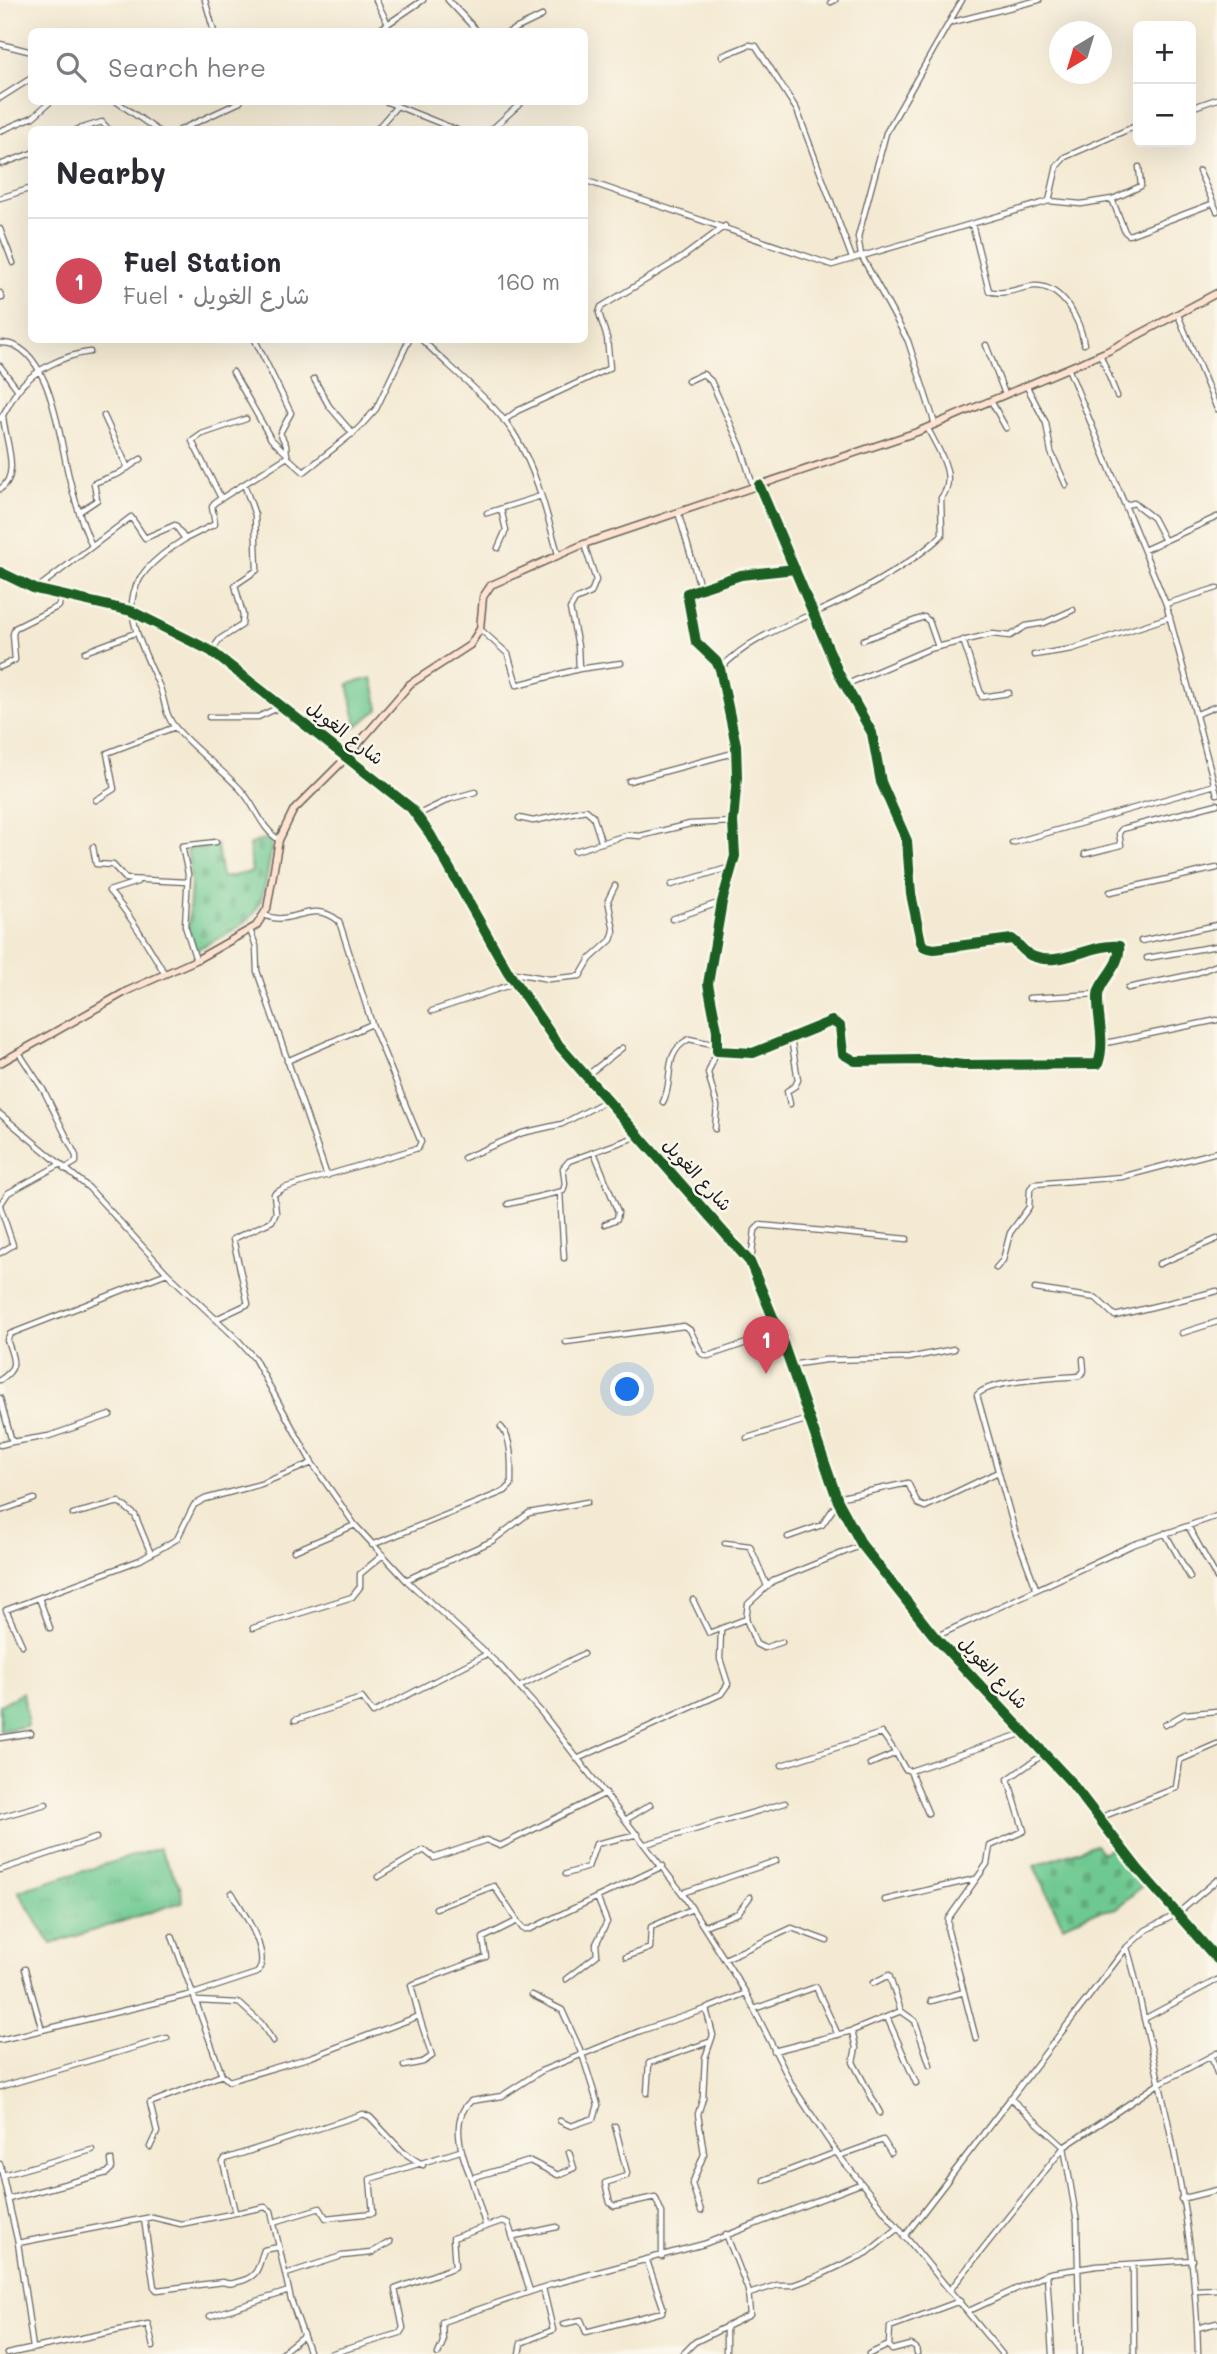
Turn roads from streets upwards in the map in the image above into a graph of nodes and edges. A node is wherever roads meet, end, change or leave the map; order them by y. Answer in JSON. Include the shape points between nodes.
{"nodes":[{"id":1,"x":205,"y":0,"type":"edge"},
{"id":2,"x":376,"y":0,"type":"edge"},
{"id":3,"x":424,"y":0,"type":"edge"},
{"id":4,"x":448,"y":0,"type":"edge"},
{"id":5,"x":962,"y":0,"type":"edge"},
{"id":6,"x":1039,"y":0,"type":"edge"},
{"id":7,"x":542,"y":16,"type":"dead end"},
{"id":8,"x":952,"y":22,"type":"junction"},
{"id":9,"x":388,"y":24,"type":"junction"},
{"id":10,"x":213,"y":28,"type":"edge"},
{"id":11,"x":382,"y":28,"type":"edge"},
{"id":12,"x":474,"y":28,"type":"edge"},
{"id":13,"x":517,"y":28,"type":"edge"},
{"id":14,"x":0,"y":44,"type":"edge"},
{"id":15,"x":28,"y":51,"type":"edge"},
{"id":16,"x":722,"y":56,"type":"dead end"},
{"id":17,"x":28,"y":80,"type":"edge"},
{"id":18,"x":0,"y":97,"type":"edge"},
{"id":19,"x":1217,"y":99,"type":"edge"},
{"id":20,"x":47,"y":105,"type":"edge"},
{"id":21,"x":121,"y":105,"type":"edge"},
{"id":22,"x":234,"y":105,"type":"edge"},
{"id":23,"x":519,"y":105,"type":"edge"},
{"id":24,"x":397,"y":106,"type":"joint"},
{"id":25,"x":1196,"y":106,"type":"edge"},
{"id":26,"x":89,"y":126,"type":"edge"},
{"id":27,"x":106,"y":126,"type":"edge"},
{"id":28,"x":151,"y":126,"type":"edge"},
{"id":29,"x":189,"y":126,"type":"edge"},
{"id":30,"x":380,"y":126,"type":"edge"},
{"id":31,"x":447,"y":126,"type":"edge"},
{"id":32,"x":495,"y":126,"type":"edge"},
{"id":33,"x":1133,"y":127,"type":"edge"},
{"id":34,"x":0,"y":131,"type":"edge"},
{"id":35,"x":28,"y":154,"type":"edge"},
{"id":36,"x":2,"y":164,"type":"dead end"},
{"id":37,"x":1139,"y":167,"type":"dead end"},
{"id":38,"x":1199,"y":171,"type":"dead end"},
{"id":39,"x":588,"y":181,"type":"edge"},
{"id":40,"x":28,"y":189,"type":"edge"},
{"id":41,"x":0,"y":198,"type":"edge"},
{"id":42,"x":1112,"y":199,"type":"junction"},
{"id":43,"x":1049,"y":201,"type":"junction"},
{"id":44,"x":1214,"y":204,"type":"junction"},
{"id":45,"x":1217,"y":211,"type":"edge"},
{"id":46,"x":972,"y":223,"type":"junction"},
{"id":47,"x":725,"y":226,"type":"junction"},
{"id":48,"x":0,"y":229,"type":"edge"},
{"id":49,"x":862,"y":255,"type":"junction"},
{"id":50,"x":852,"y":258,"type":"junction"},
{"id":51,"x":13,"y":263,"type":"dead end"},
{"id":52,"x":1217,"y":293,"type":"edge"},
{"id":53,"x":1178,"y":315,"type":"junction"},
{"id":54,"x":0,"y":343,"type":"edge"},
{"id":55,"x":257,"y":343,"type":"edge"},
{"id":56,"x":408,"y":343,"type":"edge"},
{"id":57,"x":425,"y":343,"type":"edge"},
{"id":58,"x":1084,"y":344,"type":"dead end"},
{"id":59,"x":986,"y":345,"type":"dead end"},
{"id":60,"x":90,"y":352,"type":"dead end"},
{"id":61,"x":1100,"y":354,"type":"junction"},
{"id":62,"x":0,"y":366,"type":"edge"},
{"id":63,"x":1068,"y":367,"type":"junction"},
{"id":64,"x":38,"y":371,"type":"junction"},
{"id":65,"x":233,"y":372,"type":"dead end"},
{"id":66,"x":314,"y":379,"type":"dead end"},
{"id":67,"x":688,"y":381,"type":"dead end"},
{"id":68,"x":1026,"y":384,"type":"junction"},
{"id":69,"x":18,"y":390,"type":"junction"},
{"id":70,"x":1005,"y":394,"type":"junction"},
{"id":71,"x":1117,"y":396,"type":"dead end"},
{"id":72,"x":991,"y":400,"type":"junction"},
{"id":73,"x":1217,"y":409,"type":"edge"},
{"id":74,"x":104,"y":416,"type":"dead end"},
{"id":75,"x":2,"y":417,"type":"edge"},
{"id":76,"x":246,"y":419,"type":"dead end"},
{"id":77,"x":505,"y":421,"type":"junction"},
{"id":78,"x":935,"y":424,"type":"junction"},
{"id":79,"x":927,"y":427,"type":"junction"},
{"id":80,"x":1006,"y":428,"type":"dead end"},
{"id":81,"x":353,"y":434,"type":"junction"},
{"id":82,"x":287,"y":455,"type":"junction"},
{"id":83,"x":141,"y":459,"type":"dead end"},
{"id":84,"x":128,"y":468,"type":"junction"},
{"id":85,"x":244,"y":484,"type":"junction"},
{"id":86,"x":756,"y":485,"type":"junction"},
{"id":87,"x":1066,"y":485,"type":"dead end"},
{"id":88,"x":0,"y":489,"type":"edge"},
{"id":89,"x":541,"y":496,"type":"junction"},
{"id":90,"x":221,"y":498,"type":"junction"},
{"id":91,"x":1126,"y":505,"type":"junction"},
{"id":92,"x":501,"y":509,"type":"junction"},
{"id":93,"x":79,"y":512,"type":"junction"},
{"id":94,"x":678,"y":512,"type":"junction"},
{"id":95,"x":487,"y":513,"type":"dead end"},
{"id":96,"x":1217,"y":517,"type":"edge"},
{"id":97,"x":185,"y":540,"type":"junction"},
{"id":98,"x":1165,"y":541,"type":"junction"},
{"id":99,"x":584,"y":544,"type":"junction"},
{"id":100,"x":92,"y":546,"type":"junction"},
{"id":101,"x":498,"y":548,"type":"dead end"},
{"id":102,"x":1144,"y":550,"type":"junction"},
{"id":103,"x":558,"y":554,"type":"junction"},
{"id":104,"x":795,"y":569,"type":"junction"},
{"id":105,"x":0,"y":572,"type":"edge"},
{"id":106,"x":700,"y":587,"type":"junction"},
{"id":107,"x":1217,"y":587,"type":"edge"},
{"id":108,"x":35,"y":589,"type":"junction"},
{"id":109,"x":60,"y":596,"type":"junction"},
{"id":110,"x":1166,"y":604,"type":"junction"},
{"id":111,"x":1073,"y":610,"type":"dead end"},
{"id":112,"x":131,"y":611,"type":"junction"},
{"id":113,"x":815,"y":614,"type":"junction"},
{"id":114,"x":1170,"y":617,"type":"junction"},
{"id":115,"x":480,"y":629,"type":"junction"},
{"id":116,"x":135,"y":633,"type":"junction"},
{"id":117,"x":863,"y":640,"type":"dead end"},
{"id":118,"x":963,"y":640,"type":"junction"},
{"id":119,"x":938,"y":647,"type":"junction"},
{"id":120,"x":211,"y":651,"type":"junction"},
{"id":121,"x":85,"y":652,"type":"dead end"},
{"id":122,"x":1034,"y":655,"type":"dead end"},
{"id":123,"x":621,"y":663,"type":"dead end"},
{"id":124,"x":0,"y":667,"type":"edge"},
{"id":125,"x":579,"y":669,"type":"junction"},
{"id":126,"x":720,"y":669,"type":"junction"},
{"id":127,"x":844,"y":685,"type":"junction"},
{"id":128,"x":1009,"y":693,"type":"dead end"},
{"id":129,"x":282,"y":705,"type":"junction"},
{"id":130,"x":1217,"y":706,"type":"edge"},
{"id":131,"x":1197,"y":714,"type":"junction"},
{"id":132,"x":209,"y":717,"type":"dead end"},
{"id":133,"x":175,"y":727,"type":"junction"},
{"id":134,"x":737,"y":752,"type":"junction"},
{"id":135,"x":346,"y":758,"type":"junction"},
{"id":136,"x":629,"y":781,"type":"dead end"},
{"id":137,"x":1215,"y":785,"type":"junction"},
{"id":138,"x":475,"y":792,"type":"dead end"},
{"id":139,"x":1217,"y":794,"type":"edge"},
{"id":140,"x":96,"y":800,"type":"dead end"},
{"id":141,"x":1217,"y":804,"type":"edge"},
{"id":142,"x":417,"y":815,"type":"junction"},
{"id":143,"x":519,"y":818,"type":"dead end"},
{"id":144,"x":733,"y":822,"type":"junction"},
{"id":145,"x":279,"y":840,"type":"junction"},
{"id":146,"x":601,"y":841,"type":"junction"},
{"id":147,"x":216,"y":842,"type":"dead end"},
{"id":148,"x":1012,"y":843,"type":"dead end"},
{"id":149,"x":93,"y":847,"type":"dead end"},
{"id":150,"x":575,"y":851,"type":"dead end"},
{"id":151,"x":1085,"y":854,"type":"dead end"},
{"id":152,"x":732,"y":867,"type":"junction"},
{"id":153,"x":1217,"y":868,"type":"edge"},
{"id":154,"x":137,"y":882,"type":"junction"},
{"id":155,"x":187,"y":882,"type":"junction"},
{"id":156,"x":671,"y":885,"type":"dead end"},
{"id":157,"x":615,"y":886,"type":"dead end"},
{"id":158,"x":1110,"y":892,"type":"dead end"},
{"id":159,"x":722,"y":902,"type":"junction"},
{"id":160,"x":264,"y":915,"type":"junction"},
{"id":161,"x":672,"y":919,"type":"dead end"},
{"id":162,"x":1217,"y":925,"type":"edge"},
{"id":163,"x":250,"y":930,"type":"junction"},
{"id":164,"x":1141,"y":942,"type":"dead end"},
{"id":165,"x":1217,"y":946,"type":"edge"},
{"id":166,"x":1147,"y":958,"type":"dead end"},
{"id":167,"x":195,"y":960,"type":"junction"},
{"id":168,"x":1217,"y":965,"type":"edge"},
{"id":169,"x":508,"y":972,"type":"junction"},
{"id":170,"x":165,"y":974,"type":"junction"},
{"id":171,"x":516,"y":983,"type":"junction"},
{"id":172,"x":1128,"y":988,"type":"dead end"},
{"id":173,"x":1097,"y":993,"type":"junction"},
{"id":174,"x":1029,"y":998,"type":"dead end"},
{"id":175,"x":432,"y":1011,"type":"dead end"},
{"id":176,"x":1217,"y":1020,"type":"edge"},
{"id":177,"x":372,"y":1024,"type":"junction"},
{"id":178,"x":791,"y":1038,"type":"junction"},
{"id":179,"x":1101,"y":1044,"type":"junction"},
{"id":180,"x":622,"y":1048,"type":"dead end"},
{"id":181,"x":717,"y":1048,"type":"junction"},
{"id":182,"x":19,"y":1053,"type":"junction"},
{"id":183,"x":287,"y":1061,"type":"junction"},
{"id":184,"x":0,"y":1063,"type":"edge"},
{"id":185,"x":586,"y":1077,"type":"junction"},
{"id":186,"x":606,"y":1101,"type":"junction"},
{"id":187,"x":663,"y":1102,"type":"dead end"},
{"id":188,"x":790,"y":1104,"type":"dead end"},
{"id":189,"x":0,"y":1114,"type":"edge"},
{"id":190,"x":715,"y":1129,"type":"dead end"},
{"id":191,"x":638,"y":1136,"type":"junction"},
{"id":192,"x":594,"y":1152,"type":"junction"},
{"id":193,"x":1217,"y":1152,"type":"edge"},
{"id":194,"x":464,"y":1158,"type":"dead end"},
{"id":195,"x":62,"y":1167,"type":"junction"},
{"id":196,"x":327,"y":1176,"type":"junction"},
{"id":197,"x":560,"y":1192,"type":"junction"},
{"id":198,"x":508,"y":1204,"type":"dead end"},
{"id":199,"x":0,"y":1205,"type":"edge"},
{"id":200,"x":604,"y":1224,"type":"dead end"},
{"id":201,"x":907,"y":1239,"type":"dead end"},
{"id":202,"x":1217,"y":1239,"type":"edge"},
{"id":203,"x":0,"y":1253,"type":"edge"},
{"id":204,"x":564,"y":1258,"type":"dead end"},
{"id":205,"x":750,"y":1262,"type":"junction"},
{"id":206,"x":1158,"y":1264,"type":"dead end"},
{"id":207,"x":996,"y":1268,"type":"dead end"},
{"id":208,"x":167,"y":1273,"type":"junction"},
{"id":209,"x":1035,"y":1289,"type":"dead end"},
{"id":210,"x":1217,"y":1291,"type":"edge"},
{"id":211,"x":216,"y":1319,"type":"junction"},
{"id":212,"x":1217,"y":1322,"type":"edge"},
{"id":213,"x":779,"y":1332,"type":"junction"},
{"id":214,"x":1182,"y":1334,"type":"dead end"},
{"id":215,"x":566,"y":1342,"type":"dead end"},
{"id":216,"x":954,"y":1349,"type":"dead end"},
{"id":217,"x":1083,"y":1359,"type":"dead end"},
{"id":218,"x":790,"y":1365,"type":"junction"},
{"id":219,"x":0,"y":1380,"type":"edge"},
{"id":220,"x":0,"y":1398,"type":"edge"},
{"id":221,"x":110,"y":1415,"type":"dead end"},
{"id":222,"x":809,"y":1419,"type":"junction"},
{"id":223,"x":501,"y":1427,"type":"dead end"},
{"id":224,"x":747,"y":1438,"type":"dead end"},
{"id":225,"x":12,"y":1442,"type":"junction"},
{"id":226,"x":0,"y":1445,"type":"edge"},
{"id":227,"x":312,"y":1463,"type":"junction"},
{"id":228,"x":998,"y":1472,"type":"junction"},
{"id":229,"x":33,"y":1499,"type":"dead end"},
{"id":230,"x":838,"y":1500,"type":"junction"},
{"id":231,"x":587,"y":1502,"type":"dead end"},
{"id":232,"x":0,"y":1511,"type":"edge"},
{"id":233,"x":73,"y":1514,"type":"dead end"},
{"id":234,"x":1217,"y":1516,"type":"edge"},
{"id":235,"x":355,"y":1525,"type":"junction"},
{"id":236,"x":1188,"y":1525,"type":"junction"},
{"id":237,"x":1165,"y":1533,"type":"junction"},
{"id":238,"x":788,"y":1537,"type":"dead end"},
{"id":239,"x":725,"y":1543,"type":"dead end"},
{"id":240,"x":372,"y":1545,"type":"junction"},
{"id":241,"x":862,"y":1545,"type":"junction"},
{"id":242,"x":294,"y":1551,"type":"dead end"},
{"id":243,"x":151,"y":1554,"type":"junction"},
{"id":244,"x":383,"y":1555,"type":"junction"},
{"id":245,"x":1190,"y":1577,"type":"dead end"},
{"id":246,"x":1217,"y":1578,"type":"edge"},
{"id":247,"x":406,"y":1580,"type":"junction"},
{"id":248,"x":766,"y":1586,"type":"junction"},
{"id":249,"x":1036,"y":1588,"type":"junction"},
{"id":250,"x":39,"y":1598,"type":"junction"},
{"id":251,"x":693,"y":1600,"type":"dead end"},
{"id":252,"x":6,"y":1610,"type":"junction"},
{"id":253,"x":0,"y":1612,"type":"edge"},
{"id":254,"x":746,"y":1619,"type":"junction"},
{"id":255,"x":50,"y":1628,"type":"dead end"},
{"id":256,"x":253,"y":1628,"type":"dead end"},
{"id":257,"x":720,"y":1630,"type":"junction"},
{"id":258,"x":935,"y":1637,"type":"junction"},
{"id":259,"x":782,"y":1642,"type":"dead end"},
{"id":260,"x":22,"y":1645,"type":"dead end"},
{"id":261,"x":486,"y":1654,"type":"junction"},
{"id":262,"x":583,"y":1654,"type":"dead end"},
{"id":263,"x":519,"y":1686,"type":"junction"},
{"id":264,"x":1217,"y":1711,"type":"edge"},
{"id":265,"x":295,"y":1720,"type":"dead end"},
{"id":266,"x":1165,"y":1725,"type":"dead end"},
{"id":267,"x":1025,"y":1732,"type":"junction"},
{"id":268,"x":32,"y":1733,"type":"dead end"},
{"id":269,"x":0,"y":1738,"type":"edge"},
{"id":270,"x":1217,"y":1744,"type":"edge"},
{"id":271,"x":896,"y":1753,"type":"junction"},
{"id":272,"x":1045,"y":1753,"type":"junction"},
{"id":273,"x":577,"y":1759,"type":"junction"},
{"id":274,"x":870,"y":1764,"type":"dead end"},
{"id":275,"x":782,"y":1765,"type":"dead end"},
{"id":276,"x":910,"y":1771,"type":"junction"},
{"id":277,"x":606,"y":1793,"type":"junction"},
{"id":278,"x":46,"y":1804,"type":"dead end"},
{"id":279,"x":785,"y":1804,"type":"dead end"},
{"id":280,"x":650,"y":1805,"type":"dead end"},
{"id":281,"x":928,"y":1813,"type":"dead end"},
{"id":282,"x":0,"y":1816,"type":"edge"},
{"id":283,"x":1099,"y":1818,"type":"junction"},
{"id":284,"x":626,"y":1819,"type":"junction"},
{"id":285,"x":638,"y":1834,"type":"junction"},
{"id":286,"x":96,"y":1838,"type":"dead end"},
{"id":287,"x":646,"y":1844,"type":"junction"},
{"id":288,"x":776,"y":1861,"type":"dead end"},
{"id":289,"x":663,"y":1866,"type":"junction"},
{"id":290,"x":0,"y":1870,"type":"edge"},
{"id":291,"x":566,"y":1874,"type":"dead end"},
{"id":292,"x":378,"y":1877,"type":"dead end"},
{"id":293,"x":976,"y":1879,"type":"junction"},
{"id":294,"x":1217,"y":1880,"type":"edge"},
{"id":295,"x":232,"y":1893,"type":"dead end"},
{"id":296,"x":682,"y":1893,"type":"junction"},
{"id":297,"x":597,"y":1897,"type":"junction"},
{"id":298,"x":750,"y":1897,"type":"dead end"},
{"id":299,"x":885,"y":1900,"type":"dead end"},
{"id":300,"x":436,"y":1908,"type":"dead end"},
{"id":301,"x":692,"y":1909,"type":"junction"},
{"id":302,"x":1177,"y":1914,"type":"junction"},
{"id":303,"x":517,"y":1921,"type":"junction"},
{"id":304,"x":704,"y":1926,"type":"junction"},
{"id":305,"x":172,"y":1936,"type":"dead end"},
{"id":306,"x":827,"y":1941,"type":"dead end"},
{"id":307,"x":1127,"y":1947,"type":"junction"},
{"id":308,"x":626,"y":1957,"type":"dead end"},
{"id":309,"x":725,"y":1959,"type":"junction"},
{"id":310,"x":1217,"y":1959,"type":"edge"},
{"id":311,"x":25,"y":1969,"type":"dead end"},
{"id":312,"x":566,"y":1979,"type":"dead end"},
{"id":313,"x":1217,"y":1980,"type":"edge"},
{"id":314,"x":873,"y":1983,"type":"dead end"},
{"id":315,"x":964,"y":1992,"type":"junction"},
{"id":316,"x":746,"y":1993,"type":"junction"},
{"id":317,"x":193,"y":1994,"type":"junction"},
{"id":318,"x":532,"y":1995,"type":"dead end"},
{"id":319,"x":197,"y":2001,"type":"junction"},
{"id":320,"x":930,"y":2001,"type":"dead end"},
{"id":321,"x":706,"y":2009,"type":"junction"},
{"id":322,"x":754,"y":2009,"type":"junction"},
{"id":323,"x":901,"y":2011,"type":"junction"},
{"id":324,"x":419,"y":2016,"type":"junction"},
{"id":325,"x":887,"y":2017,"type":"junction"},
{"id":326,"x":1144,"y":2019,"type":"junction"},
{"id":327,"x":42,"y":2029,"type":"junction"},
{"id":328,"x":852,"y":2031,"type":"junction"},
{"id":329,"x":838,"y":2035,"type":"junction"},
{"id":330,"x":167,"y":2038,"type":"dead end"},
{"id":331,"x":976,"y":2039,"type":"dead end"},
{"id":332,"x":0,"y":2040,"type":"edge"},
{"id":333,"x":273,"y":2041,"type":"dead end"},
{"id":334,"x":710,"y":2042,"type":"junction"},
{"id":335,"x":774,"y":2051,"type":"junction"},
{"id":336,"x":1217,"y":2053,"type":"edge"},
{"id":337,"x":582,"y":2054,"type":"junction"},
{"id":338,"x":1211,"y":2056,"type":"junction"},
{"id":339,"x":930,"y":2065,"type":"dead end"},
{"id":340,"x":404,"y":2066,"type":"dead end"},
{"id":341,"x":1217,"y":2073,"type":"edge"},
{"id":342,"x":222,"y":2076,"type":"junction"},
{"id":343,"x":916,"y":2083,"type":"dead end"},
{"id":344,"x":1160,"y":2083,"type":"junction"},
{"id":345,"x":0,"y":2087,"type":"edge"},
{"id":346,"x":648,"y":2093,"type":"dead end"},
{"id":347,"x":1010,"y":2098,"type":"junction"},
{"id":348,"x":880,"y":2113,"type":"dead end"},
{"id":349,"x":560,"y":2120,"type":"dead end"},
{"id":350,"x":615,"y":2126,"type":"dead end"},
{"id":351,"x":150,"y":2147,"type":"dead end"},
{"id":352,"x":1064,"y":2147,"type":"junction"},
{"id":353,"x":92,"y":2151,"type":"dead end"},
{"id":354,"x":460,"y":2151,"type":"junction"},
{"id":355,"x":569,"y":2152,"type":"dead end"},
{"id":356,"x":891,"y":2153,"type":"dead end"},
{"id":357,"x":838,"y":2154,"type":"junction"},
{"id":358,"x":111,"y":2160,"type":"dead end"},
{"id":359,"x":0,"y":2164,"type":"edge"},
{"id":360,"x":423,"y":2165,"type":"junction"},
{"id":361,"x":2,"y":2175,"type":"junction"},
{"id":362,"x":471,"y":2178,"type":"junction"},
{"id":363,"x":764,"y":2180,"type":"dead end"},
{"id":364,"x":860,"y":2184,"type":"junction"},
{"id":365,"x":1217,"y":2190,"type":"edge"},
{"id":366,"x":8,"y":2199,"type":"junction"},
{"id":367,"x":1181,"y":2199,"type":"junction"},
{"id":368,"x":701,"y":2211,"type":"dead end"},
{"id":369,"x":235,"y":2212,"type":"junction"},
{"id":370,"x":144,"y":2218,"type":"junction"},
{"id":371,"x":274,"y":2222,"type":"junction"},
{"id":372,"x":486,"y":2227,"type":"junction"},
{"id":373,"x":557,"y":2227,"type":"dead end"},
{"id":374,"x":897,"y":2228,"type":"junction"},
{"id":375,"x":726,"y":2234,"type":"junction"},
{"id":376,"x":514,"y":2236,"type":"junction"},
{"id":377,"x":904,"y":2237,"type":"junction"},
{"id":378,"x":390,"y":2242,"type":"dead end"},
{"id":379,"x":18,"y":2243,"type":"junction"},
{"id":380,"x":279,"y":2247,"type":"junction"},
{"id":381,"x":662,"y":2257,"type":"junction"},
{"id":382,"x":1192,"y":2260,"type":"junction"},
{"id":383,"x":647,"y":2261,"type":"junction"},
{"id":384,"x":1133,"y":2265,"type":"junction"},
{"id":385,"x":1080,"y":2268,"type":"junction"},
{"id":386,"x":286,"y":2274,"type":"junction"},
{"id":387,"x":1046,"y":2274,"type":"junction"},
{"id":388,"x":543,"y":2288,"type":"junction"},
{"id":389,"x":1217,"y":2289,"type":"edge"},
{"id":390,"x":950,"y":2290,"type":"junction"},
{"id":391,"x":1197,"y":2290,"type":"junction"},
{"id":392,"x":289,"y":2291,"type":"junction"},
{"id":393,"x":530,"y":2291,"type":"junction"},
{"id":394,"x":749,"y":2294,"type":"junction"},
{"id":395,"x":960,"y":2301,"type":"junction"},
{"id":396,"x":969,"y":2311,"type":"junction"},
{"id":397,"x":210,"y":2316,"type":"dead end"},
{"id":398,"x":1217,"y":2323,"type":"edge"},
{"id":399,"x":563,"y":2324,"type":"dead end"},
{"id":400,"x":726,"y":2326,"type":"junction"},
{"id":401,"x":1197,"y":2328,"type":"junction"},
{"id":402,"x":303,"y":2336,"type":"junction"},
{"id":403,"x":889,"y":2345,"type":"junction"},
{"id":404,"x":33,"y":2347,"type":"junction"},
{"id":405,"x":153,"y":2347,"type":"dead end"},
{"id":406,"x":8,"y":2354,"type":"edge"},
{"id":407,"x":280,"y":2354,"type":"edge"},
{"id":408,"x":310,"y":2354,"type":"edge"},
{"id":409,"x":330,"y":2354,"type":"edge"},
{"id":410,"x":438,"y":2354,"type":"edge"},
{"id":411,"x":519,"y":2354,"type":"edge"},
{"id":412,"x":684,"y":2354,"type":"edge"},
{"id":413,"x":726,"y":2354,"type":"edge"},
{"id":414,"x":869,"y":2354,"type":"edge"},
{"id":415,"x":917,"y":2354,"type":"edge"},
{"id":416,"x":1002,"y":2354,"type":"edge"},
{"id":417,"x":1052,"y":2354,"type":"edge"},
{"id":418,"x":1080,"y":2354,"type":"edge"},
{"id":419,"x":1134,"y":2354,"type":"edge"},
{"id":420,"x":1198,"y":2354,"type":"edge"}],
"edges":[{"from":1,"to":10,"type":"street"},
{"from":2,"to":9,"type":"street"},
{"from":3,"to":9,"type":"street"},
{"from":4,"to":12,"type":"street"},
{"from":5,"to":8,"type":"street"},
{"from":6,"to":8,"type":"street"},
{"from":7,"to":13,"type":"street"},
{"from":8,"to":49,"type":"street","via":[[886,133],[861,219]]},
{"from":9,"to":11,"type":"street"},
{"from":14,"to":15,"type":"street"},
{"from":16,"to":50,"type":"street","via":[[756,46],[793,101]]},
{"from":17,"to":18,"type":"street"},
{"from":19,"to":25,"type":"street"},
{"from":20,"to":34,"type":"street"},
{"from":21,"to":28,"type":"street"},
{"from":22,"to":29,"type":"street"},
{"from":23,"to":32,"type":"street"},
{"from":24,"to":30,"type":"street"},
{"from":24,"to":31,"type":"street"},
{"from":26,"to":27,"type":"street","via":[[102,122]]},
{"from":33,"to":43,"type":"street","via":[[1065,157],[1058,166]]},
{"from":35,"to":36,"type":"street"},
{"from":37,"to":42,"type":"street","via":[[1141,187]]},
{"from":38,"to":44,"type":"street"},
{"from":39,"to":47,"type":"street"},
{"from":40,"to":41,"type":"street"},
{"from":42,"to":43,"type":"street","via":[[1081,204]]},
{"from":42,"to":44,"type":"street","via":[[1129,235]]},
{"from":43,"to":46,"type":"street"},
{"from":44,"to":45,"type":"street"},
{"from":46,"to":49,"type":"street"},
{"from":46,"to":58,"type":"street","via":[[989,291],[1047,289],[1073,312]]},
{"from":47,"to":50,"type":"street","via":[[828,265]]},
{"from":47,"to":77,"type":"street","via":[[601,307],[610,368],[517,411]]},
{"from":48,"to":51,"type":"street"},
{"from":49,"to":50,"type":"street"},
{"from":49,"to":78,"type":"street","via":[[908,341]]},
{"from":52,"to":53,"type":"street"},
{"from":53,"to":61,"type":"street"},
{"from":53,"to":73,"type":"street"},
{"from":54,"to":64,"type":"street","via":[[22,348]]},
{"from":55,"to":82,"type":"street","via":[[291,412],[280,433]]},
{"from":56,"to":81,"type":"street","via":[[381,401]]},
{"from":57,"to":77,"type":"street"},
{"from":59,"to":70,"type":"street"},
{"from":60,"to":64,"type":"street"},
{"from":61,"to":63,"type":"street"},
{"from":61,"to":71,"type":"street"},
{"from":62,"to":69,"type":"street"},
{"from":63,"to":68,"type":"street"},
{"from":63,"to":91,"type":"street"},
{"from":64,"to":69,"type":"street"},
{"from":64,"to":93,"type":"street","via":[[61,424]]},
{"from":65,"to":82,"type":"street","via":[[271,439]]},
{"from":66,"to":81,"type":"street"},
{"from":67,"to":86,"type":"street","via":[[703,374],[711,381]]},
{"from":68,"to":70,"type":"street"},
{"from":68,"to":87,"type":"street","via":[[1046,423],[1051,452]]},
{"from":69,"to":75,"type":"street"},
{"from":70,"to":72,"type":"street"},
{"from":72,"to":78,"type":"street"},
{"from":72,"to":80,"type":"street"},
{"from":74,"to":84,"type":"street"},
{"from":75,"to":88,"type":"street","via":[[12,473]]},
{"from":76,"to":90,"type":"street","via":[[192,441]]},
{"from":77,"to":89,"type":"street","via":[[520,444]]},
{"from":78,"to":79,"type":"street"},
{"from":79,"to":86,"type":"street"},
{"from":79,"to":113,"type":"street","via":[[948,474],[949,486],[941,498],[942,535]]},
{"from":81,"to":82,"type":"street","via":[[303,472]]},
{"from":82,"to":85,"type":"street"},
{"from":83,"to":84,"type":"street"},
{"from":84,"to":93,"type":"street","via":[[93,484],[97,500]]},
{"from":85,"to":90,"type":"street"},
{"from":85,"to":120,"type":"street","via":[[255,515],[257,570],[235,585],[242,625]]},
{"from":86,"to":94,"type":"street"},
{"from":86,"to":104,"type":"street"},
{"from":89,"to":92,"type":"street"},
{"from":89,"to":103,"type":"street"},
{"from":90,"to":97,"type":"street","via":[[212,507],[215,524]]},
{"from":91,"to":98,"type":"street","via":[[1134,503],[1153,518]]},
{"from":91,"to":102,"type":"street"},
{"from":92,"to":95,"type":"street"},
{"from":92,"to":101,"type":"street","via":[[506,530]]},
{"from":93,"to":100,"type":"street"},
{"from":94,"to":99,"type":"street"},
{"from":94,"to":106,"type":"street"},
{"from":96,"to":98,"type":"street"},
{"from":97,"to":100,"type":"street","via":[[173,524],[145,538],[132,517]]},
{"from":97,"to":112,"type":"street","via":[[146,569]]},
{"from":98,"to":102,"type":"street"},
{"from":99,"to":103,"type":"street"},
{"from":99,"to":125,"type":"street","via":[[596,580],[591,593],[571,604]]},
{"from":100,"to":108,"type":"street"},
{"from":102,"to":110,"type":"street"},
{"from":103,"to":115,"type":"street","via":[[487,589]]},
{"from":104,"to":106,"type":"street","via":[[741,575]]},
{"from":104,"to":113,"type":"street"},
{"from":105,"to":108,"type":"street","name":"شارع الغويل"},
{"from":106,"to":126,"type":"street","via":[[687,594],[696,642]]},
{"from":107,"to":110,"type":"street"},
{"from":108,"to":109,"type":"street","name":"شارع الغويل"},
{"from":109,"to":112,"type":"street","name":"شارع الغويل"},
{"from":109,"to":124,"type":"street","via":[[54,611],[15,628],[15,660]]},
{"from":110,"to":114,"type":"street"},
{"from":111,"to":118,"type":"street","via":[[1010,636],[992,634]]},
{"from":112,"to":116,"type":"street"},
{"from":112,"to":120,"type":"street","name":"شارع الغويل"},
{"from":113,"to":126,"type":"street","via":[[758,638]]},
{"from":113,"to":127,"type":"street"},
{"from":114,"to":122,"type":"street","via":[[1072,649]]},
{"from":114,"to":131,"type":"street"},
{"from":115,"to":125,"type":"street","via":[[508,654],[517,685]]},
{"from":115,"to":135,"type":"street","via":[[470,645],[410,684]]},
{"from":116,"to":121,"type":"street"},
{"from":116,"to":133,"type":"street"},
{"from":117,"to":119,"type":"street","via":[[924,617]]},
{"from":118,"to":119,"type":"street"},
{"from":118,"to":128,"type":"street","via":[[982,697]]},
{"from":119,"to":127,"type":"street"},
{"from":120,"to":129,"type":"street","name":"شارع الغويل"},
{"from":123,"to":125,"type":"street"},
{"from":126,"to":134,"type":"street"},
{"from":127,"to":173,"type":"street","via":[[869,726],[881,782],[907,841],[911,894],[924,947],[971,946],[1006,938],[1041,958],[1119,946],[1114,966]]},
{"from":129,"to":132,"type":"street","via":[[258,717]]},
{"from":129,"to":135,"type":"street","name":"شارع الغويل"},
{"from":130,"to":131,"type":"street"},
{"from":131,"to":137,"type":"street"},
{"from":133,"to":140,"type":"street","via":[[107,753],[114,789]]},
{"from":133,"to":145,"type":"street","via":[[241,790],[264,828]]},
{"from":134,"to":136,"type":"street"},
{"from":134,"to":144,"type":"street"},
{"from":135,"to":142,"type":"street","name":"شارع الغويل"},
{"from":135,"to":145,"type":"street","via":[[293,811]]},
{"from":137,"to":139,"type":"street"},
{"from":137,"to":148,"type":"street"},
{"from":138,"to":142,"type":"street"},
{"from":141,"to":151,"type":"street","via":[[1122,829],[1121,845]]},
{"from":142,"to":169,"type":"street","name":"شارع الغويل"},
{"from":143,"to":146,"type":"street","via":[[533,821],[586,810],[593,816]]},
{"from":144,"to":146,"type":"street","via":[[690,824]]},
{"from":144,"to":152,"type":"street"},
{"from":145,"to":160,"type":"street"},
{"from":146,"to":150,"type":"street"},
{"from":147,"to":155,"type":"street","via":[[182,846]]},
{"from":149,"to":154,"type":"street","via":[[96,864],[113,865],[126,879]]},
{"from":152,"to":156,"type":"street"},
{"from":152,"to":159,"type":"street"},
{"from":153,"to":158,"type":"street"},
{"from":154,"to":155,"type":"street"},
{"from":154,"to":170,"type":"street","via":[[108,891],[137,924]]},
{"from":155,"to":167,"type":"street","via":[[185,926]]},
{"from":157,"to":169,"type":"street","via":[[608,900],[614,931],[611,940],[590,959],[580,976],[550,979]]},
{"from":159,"to":161,"type":"street"},
{"from":159,"to":181,"type":"street","via":[[708,984]]},
{"from":160,"to":163,"type":"street"},
{"from":160,"to":177,"type":"street","via":[[278,920],[315,910],[339,921]]},
{"from":162,"to":164,"type":"street"},
{"from":163,"to":167,"type":"street"},
{"from":163,"to":183,"type":"street","via":[[257,971]]},
{"from":165,"to":166,"type":"street"},
{"from":167,"to":170,"type":"street"},
{"from":168,"to":172,"type":"street"},
{"from":169,"to":171,"type":"street","name":"شارع الغويل"},
{"from":170,"to":182,"type":"street"},
{"from":171,"to":175,"type":"street"},
{"from":171,"to":185,"type":"street","name":"شارع الغويل"},
{"from":173,"to":174,"type":"street"},
{"from":173,"to":179,"type":"street"},
{"from":176,"to":179,"type":"street"},
{"from":177,"to":183,"type":"street"},
{"from":177,"to":196,"type":"street","via":[[420,1146]]},
{"from":178,"to":179,"type":"street","via":[[832,1021],[840,1026],[842,1050],[849,1060],[964,1065],[1094,1066],[1100,1060]]},
{"from":178,"to":181,"type":"street","via":[[752,1053]]},
{"from":178,"to":188,"type":"street","via":[[798,1080],[787,1091]]},
{"from":180,"to":185,"type":"street"},
{"from":181,"to":187,"type":"street","via":[[689,1039],[679,1046],[669,1060]]},
{"from":181,"to":190,"type":"street","via":[[708,1073],[717,1105]]},
{"from":182,"to":184,"type":"street"},
{"from":182,"to":195,"type":"street","via":[[76,1156],[76,1162]]},
{"from":183,"to":196,"type":"street"},
{"from":185,"to":186,"type":"street","name":"شارع الغويل"},
{"from":186,"to":191,"type":"street","name":"شارع الغويل"},
{"from":186,"to":194,"type":"street","via":[[562,1124],[522,1133]]},
{"from":189,"to":195,"type":"street"},
{"from":191,"to":192,"type":"street"},
{"from":191,"to":205,"type":"street","name":"شارع الغويل"},
{"from":192,"to":197,"type":"street","via":[[566,1163],[565,1188]]},
{"from":192,"to":200,"type":"street","via":[[618,1212],[617,1219]]},
{"from":193,"to":207,"type":"street","via":[[1122,1177],[1034,1184],[1029,1206],[1010,1233],[1003,1260]]},
{"from":195,"to":199,"type":"street","via":[[8,1193]]},
{"from":195,"to":208,"type":"street","via":[[106,1205]]},
{"from":196,"to":211,"type":"street","via":[[277,1191],[272,1198],[276,1213],[272,1221],[233,1239],[248,1304]]},
{"from":197,"to":198,"type":"street"},
{"from":197,"to":204,"type":"street"},
{"from":199,"to":203,"type":"street","via":[[13,1245]]},
{"from":201,"to":205,"type":"street","via":[[760,1225],[755,1230]]},
{"from":202,"to":206,"type":"street"},
{"from":205,"to":213,"type":"street","name":"شارع الغويل"},
{"from":208,"to":211,"type":"street"},
{"from":208,"to":219,"type":"street","via":[[10,1334],[7,1340],[15,1367]]},
{"from":209,"to":210,"type":"street","via":[[1096,1298],[1115,1316]]},
{"from":211,"to":227,"type":"street","via":[[254,1358]]},
{"from":212,"to":214,"type":"street"},
{"from":213,"to":215,"type":"street","via":[[708,1356],[684,1326]]},
{"from":213,"to":218,"type":"street","name":"شارع الغويل"},
{"from":216,"to":218,"type":"street","via":[[900,1359]]},
{"from":217,"to":228,"type":"street","via":[[1084,1371],[1079,1376],[979,1392]]},
{"from":218,"to":222,"type":"street","name":"شارع الغويل"},
{"from":220,"to":225,"type":"street"},
{"from":221,"to":225,"type":"street","via":[[49,1436]]},
{"from":222,"to":224,"type":"street"},
{"from":222,"to":230,"type":"street","name":"شارع الغويل"},
{"from":223,"to":240,"type":"street","via":[[511,1476],[505,1491]]},
{"from":225,"to":226,"type":"street"},
{"from":227,"to":235,"type":"street"},
{"from":227,"to":243,"type":"street","via":[[261,1484],[205,1499],[194,1506],[177,1539]]},
{"from":228,"to":230,"type":"street","via":[[925,1507],[918,1504],[908,1483]]},
{"from":228,"to":249,"type":"street"},
{"from":229,"to":232,"type":"street"},
{"from":230,"to":238,"type":"street","via":[[822,1525]]},
{"from":230,"to":241,"type":"street","name":"شارع الغويل"},
{"from":231,"to":247,"type":"street","via":[[529,1513],[492,1541]]},
{"from":233,"to":243,"type":"street","via":[[119,1502],[135,1515]]},
{"from":234,"to":236,"type":"street"},
{"from":235,"to":240,"type":"street"},
{"from":235,"to":242,"type":"street"},
{"from":236,"to":237,"type":"street"},
{"from":236,"to":246,"type":"street"},
{"from":237,"to":245,"type":"street"},
{"from":237,"to":249,"type":"street"},
{"from":239,"to":248,"type":"street","via":[[750,1546]]},
{"from":240,"to":244,"type":"street"},
{"from":241,"to":248,"type":"street"},
{"from":241,"to":258,"type":"street","name":"شارع الغويل"},
{"from":243,"to":250,"type":"street"},
{"from":244,"to":247,"type":"street"},
{"from":244,"to":256,"type":"street","via":[[360,1574],[360,1587],[352,1597]]},
{"from":247,"to":261,"type":"street"},
{"from":248,"to":254,"type":"street","via":[[748,1604]]},
{"from":249,"to":258,"type":"street"},
{"from":250,"to":252,"type":"street"},
{"from":250,"to":255,"type":"street"},
{"from":251,"to":257,"type":"street","via":[[706,1630]]},
{"from":252,"to":253,"type":"street"},
{"from":252,"to":260,"type":"street"},
{"from":254,"to":257,"type":"street"},
{"from":254,"to":259,"type":"street","via":[[760,1647]]},
{"from":257,"to":273,"type":"street","via":[[720,1659],[729,1684],[721,1694]]},
{"from":258,"to":267,"type":"street","name":"شارع الغويل"},
{"from":261,"to":263,"type":"street"},
{"from":261,"to":265,"type":"street","via":[[373,1713],[362,1698]]},
{"from":262,"to":263,"type":"street"},
{"from":263,"to":273,"type":"street"},
{"from":264,"to":266,"type":"street","via":[[1184,1714]]},
{"from":267,"to":272,"type":"street","name":"شارع الغويل"},
{"from":267,"to":276,"type":"street"},
{"from":268,"to":269,"type":"street"},
{"from":270,"to":283,"type":"street","via":[[1181,1760],[1176,1788]]},
{"from":271,"to":274,"type":"street"},
{"from":271,"to":275,"type":"street","via":[[883,1733]]},
{"from":271,"to":276,"type":"street"},
{"from":272,"to":283,"type":"street","name":"شارع الغويل"},
{"from":272,"to":293,"type":"street","via":[[1007,1779],[1024,1831],[993,1844]]},
{"from":273,"to":277,"type":"street"},
{"from":276,"to":281,"type":"street"},
{"from":277,"to":284,"type":"street"},
{"from":277,"to":292,"type":"street","via":[[500,1846],[486,1840],[435,1858],[425,1850]]},
{"from":278,"to":282,"type":"street"},
{"from":279,"to":287,"type":"street"},
{"from":280,"to":284,"type":"street"},
{"from":283,"to":302,"type":"street","name":"شارع الغويل"},
{"from":284,"to":285,"type":"street"},
{"from":285,"to":287,"type":"street"},
{"from":285,"to":291,"type":"street","via":[[596,1844],[589,1866]]},
{"from":286,"to":290,"type":"street"},
{"from":287,"to":289,"type":"street"},
{"from":288,"to":296,"type":"street"},
{"from":289,"to":296,"type":"street"},
{"from":289,"to":297,"type":"street"},
{"from":293,"to":299,"type":"street"},
{"from":293,"to":315,"type":"street","via":[[947,1924]]},
{"from":294,"to":302,"type":"street"},
{"from":295,"to":317,"type":"street","via":[[253,1928],[262,1967],[257,1973]]},
{"from":296,"to":301,"type":"street"},
{"from":297,"to":303,"type":"street","via":[[530,1929],[523,1929]]},
{"from":297,"to":312,"type":"street","via":[[607,1922],[596,1944],[597,1955]]},
{"from":298,"to":304,"type":"street","via":[[738,1913]]},
{"from":300,"to":303,"type":"street","via":[[494,1886]]},
{"from":301,"to":304,"type":"street"},
{"from":301,"to":308,"type":"street","via":[[651,1927],[650,1948]]},
{"from":302,"to":307,"type":"street","via":[[1146,1930]]},
{"from":302,"to":310,"type":"street","name":"شارع الغويل"},
{"from":303,"to":324,"type":"street","via":[[483,1938],[486,1957],[411,1984]]},
{"from":304,"to":309,"type":"street"},
{"from":305,"to":317,"type":"street"},
{"from":306,"to":309,"type":"street","via":[[792,1928]]},
{"from":307,"to":326,"type":"street"},
{"from":307,"to":347,"type":"street"},
{"from":309,"to":316,"type":"street"},
{"from":311,"to":327,"type":"street"},
{"from":313,"to":326,"type":"street"},
{"from":314,"to":323,"type":"street","via":[[889,1975]]},
{"from":315,"to":320,"type":"street"},
{"from":315,"to":331,"type":"street"},
{"from":316,"to":321,"type":"street"},
{"from":316,"to":322,"type":"street"},
{"from":317,"to":319,"type":"street"},
{"from":317,"to":327,"type":"street"},
{"from":318,"to":337,"type":"street","via":[[562,2011]]},
{"from":319,"to":333,"type":"street","via":[[239,2003]]},
{"from":319,"to":342,"type":"street"},
{"from":321,"to":334,"type":"street","via":[[713,2035]]},
{"from":321,"to":337,"type":"street"},
{"from":322,"to":329,"type":"street","via":[[816,1987]]},
{"from":322,"to":335,"type":"street"},
{"from":323,"to":325,"type":"street"},
{"from":323,"to":339,"type":"street","via":[[915,2021]]},
{"from":324,"to":340,"type":"street","via":[[432,2056]]},
{"from":324,"to":342,"type":"street","via":[[289,2064],[228,2081]]},
{"from":325,"to":328,"type":"street"},
{"from":325,"to":343,"type":"street"},
{"from":326,"to":344,"type":"street"},
{"from":327,"to":332,"type":"street"},
{"from":328,"to":329,"type":"street"},
{"from":328,"to":348,"type":"street","via":[[854,2063]]},
{"from":329,"to":335,"type":"street"},
{"from":330,"to":345,"type":"street"},
{"from":334,"to":346,"type":"street","via":[[649,2063]]},
{"from":334,"to":368,"type":"street","via":[[698,2114],[705,2153],[692,2184]]},
{"from":335,"to":357,"type":"street"},
{"from":336,"to":338,"type":"street"},
{"from":337,"to":349,"type":"street","via":[[597,2114],[570,2126]]},
{"from":337,"to":354,"type":"street","via":[[541,2071],[502,2096],[468,2103],[460,2127]]},
{"from":338,"to":341,"type":"street"},
{"from":338,"to":344,"type":"street"},
{"from":342,"to":351,"type":"street","via":[[150,2102],[157,2132]]},
{"from":344,"to":352,"type":"street"},
{"from":344,"to":367,"type":"street"},
{"from":347,"to":352,"type":"street"},
{"from":347,"to":377,"type":"street"},
{"from":350,"to":381,"type":"street","via":[[627,2174],[606,2182],[610,2203],[656,2197],[662,2210]]},
{"from":352,"to":385,"type":"street"},
{"from":352,"to":390,"type":"street"},
{"from":353,"to":361,"type":"street"},
{"from":354,"to":360,"type":"street"},
{"from":354,"to":362,"type":"street"},
{"from":355,"to":362,"type":"street","via":[[574,2168],[558,2175],[530,2161]]},
{"from":356,"to":357,"type":"street","via":[[883,2140]]},
{"from":357,"to":363,"type":"street"},
{"from":357,"to":364,"type":"street"},
{"from":358,"to":366,"type":"street","via":[[107,2174]]},
{"from":359,"to":361,"type":"street"},
{"from":360,"to":369,"type":"street","via":[[363,2114],[225,2159]]},
{"from":360,"to":371,"type":"street","via":[[370,2179],[373,2213],[326,2218],[320,2208]]},
{"from":361,"to":366,"type":"street"},
{"from":362,"to":372,"type":"street"},
{"from":364,"to":374,"type":"street"},
{"from":364,"to":375,"type":"street"},
{"from":365,"to":367,"type":"street"},
{"from":366,"to":379,"type":"street"},
{"from":367,"to":382,"type":"street"},
{"from":369,"to":370,"type":"street","via":[[180,2224]]},
{"from":369,"to":371,"type":"street","via":[[265,2207]]},
{"from":370,"to":379,"type":"street"},
{"from":370,"to":380,"type":"street","via":[[158,2290],[250,2279],[264,2250]]},
{"from":371,"to":380,"type":"street"},
{"from":372,"to":376,"type":"street","via":[[506,2221]]},
{"from":372,"to":409,"type":"street","via":[[453,2238],[455,2267],[393,2290],[403,2328],[400,2333]]},
{"from":373,"to":376,"type":"street"},
{"from":374,"to":377,"type":"street"},
{"from":374,"to":394,"type":"street","via":[[867,2253],[818,2276]]},
{"from":375,"to":381,"type":"street"},
{"from":375,"to":394,"type":"street"},
{"from":376,"to":393,"type":"street"},
{"from":377,"to":390,"type":"street"},
{"from":378,"to":386,"type":"street","via":[[370,2253],[342,2256]]},
{"from":379,"to":404,"type":"street"},
{"from":380,"to":386,"type":"street"},
{"from":381,"to":383,"type":"street"},
{"from":382,"to":384,"type":"street"},
{"from":382,"to":391,"type":"street"},
{"from":383,"to":388,"type":"street"},
{"from":383,"to":399,"type":"street","via":[[662,2312],[586,2332],[581,2320]]},
{"from":384,"to":385,"type":"street"},
{"from":384,"to":419,"type":"street"},
{"from":385,"to":387,"type":"street"},
{"from":385,"to":418,"type":"street"},
{"from":386,"to":392,"type":"street"},
{"from":387,"to":396,"type":"street"},
{"from":387,"to":417,"type":"street"},
{"from":388,"to":393,"type":"street"},
{"from":388,"to":411,"type":"street","via":[[553,2330],[521,2343]]},
{"from":389,"to":391,"type":"street"},
{"from":390,"to":395,"type":"street"},
{"from":391,"to":401,"type":"street"},
{"from":392,"to":397,"type":"street"},
{"from":392,"to":402,"type":"street"},
{"from":393,"to":410,"type":"street","via":[[442,2322]]},
{"from":394,"to":400,"type":"street","via":[[750,2317]]},
{"from":395,"to":396,"type":"street"},
{"from":395,"to":403,"type":"street","via":[[890,2327]]},
{"from":396,"to":416,"type":"street"},
{"from":398,"to":401,"type":"street"},
{"from":400,"to":412,"type":"street","via":[[695,2342]]},
{"from":400,"to":413,"type":"street"},
{"from":401,"to":420,"type":"street"},
{"from":402,"to":407,"type":"street"},
{"from":402,"to":408,"type":"street"},
{"from":403,"to":414,"type":"street"},
{"from":403,"to":415,"type":"street","via":[[892,2350],[911,2345]]},
{"from":404,"to":405,"type":"street","via":[[148,2325]]},
{"from":404,"to":406,"type":"street"}]}
